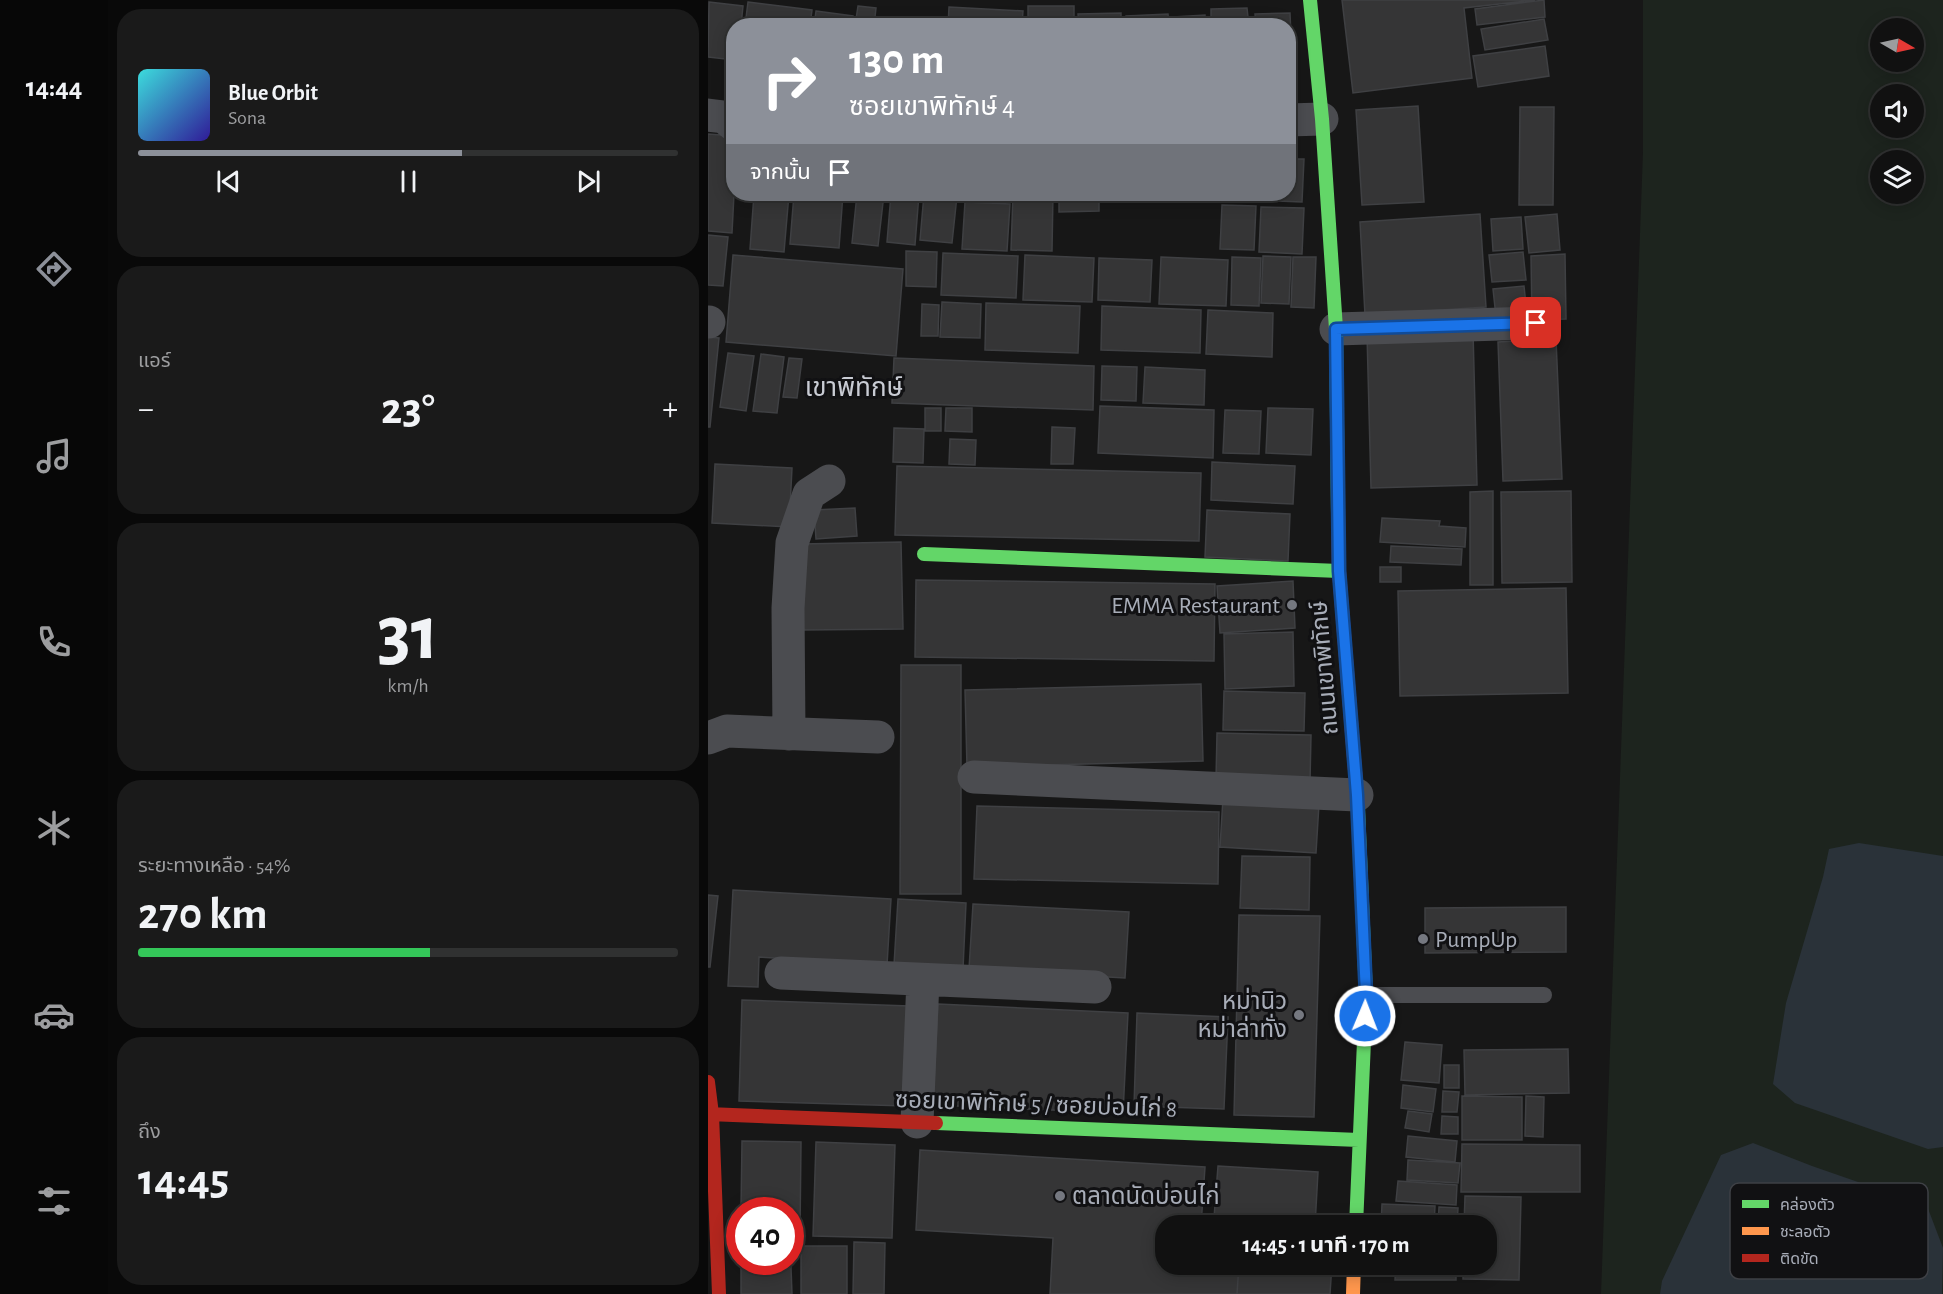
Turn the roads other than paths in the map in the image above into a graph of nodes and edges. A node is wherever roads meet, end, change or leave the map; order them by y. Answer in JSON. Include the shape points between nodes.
{"nodes":[{"id":1,"x":1310,"y":0,"type":"edge"},
{"id":2,"x":708,"y":115,"type":"edge"},
{"id":3,"x":726,"y":119,"type":"edge"},
{"id":4,"x":1322,"y":119,"type":"junction"},
{"id":5,"x":1296,"y":120,"type":"edge"},
{"id":6,"x":1536,"y":323,"type":"dead end"},
{"id":7,"x":1336,"y":329,"type":"junction"},
{"id":8,"x":830,"y":482,"type":"dead end"},
{"id":9,"x":924,"y":554,"type":"dead end"},
{"id":10,"x":1339,"y":571,"type":"junction"},
{"id":11,"x":789,"y":734,"type":"junction"},
{"id":12,"x":878,"y":737,"type":"dead end"},
{"id":13,"x":708,"y":738,"type":"edge"},
{"id":14,"x":974,"y":777,"type":"dead end"},
{"id":15,"x":1357,"y":795,"type":"junction"},
{"id":16,"x":781,"y":973,"type":"dead end"},
{"id":17,"x":922,"y":980,"type":"junction"},
{"id":18,"x":1095,"y":987,"type":"dead end"},
{"id":19,"x":1366,"y":995,"type":"junction"},
{"id":20,"x":1544,"y":995,"type":"dead end"},
{"id":21,"x":708,"y":1082,"type":"edge"},
{"id":22,"x":710,"y":1114,"type":"edge"},
{"id":23,"x":917,"y":1122,"type":"junction"},
{"id":24,"x":1359,"y":1140,"type":"junction"},
{"id":25,"x":1356,"y":1215,"type":"edge"},
{"id":26,"x":1354,"y":1275,"type":"edge"},
{"id":27,"x":715,"y":1282,"type":"edge"},
{"id":28,"x":1353,"y":1294,"type":"edge"}],
"edges":[{"from":1,"to":4,"type":"street","name":"ถนนเขาพิทักษ์"},
{"from":2,"to":3,"type":"street"},
{"from":4,"to":5,"type":"street"},
{"from":4,"to":7,"type":"street","name":"ถนนเขาพิทักษ์"},
{"from":6,"to":7,"type":"street"},
{"from":7,"to":10,"type":"street","name":"ถนนเขาพิทักษ์"},
{"from":8,"to":11,"type":"street","via":[[809,494],[792,543]]},
{"from":9,"to":10,"type":"street"},
{"from":10,"to":15,"type":"street","name":"ถนนเขาพิทักษ์"},
{"from":11,"to":12,"type":"street"},
{"from":11,"to":13,"type":"street","via":[[727,731]]},
{"from":14,"to":15,"type":"street"},
{"from":15,"to":19,"type":"street","name":"ถนนเขาพิทักษ์"},
{"from":16,"to":17,"type":"street"},
{"from":17,"to":18,"type":"street"},
{"from":17,"to":23,"type":"street"},
{"from":19,"to":20,"type":"lane"},
{"from":19,"to":24,"type":"street","name":"ถนนเขาพิทักษ์"},
{"from":21,"to":22,"type":"street"},
{"from":22,"to":23,"type":"street","name":"ซอยเขาพิทักษ์ 5 / ซอยบ่อนไก่ 8"},
{"from":22,"to":27,"type":"street"},
{"from":23,"to":24,"type":"street","name":"ซอยเขาพิทักษ์ 5 / ซอยบ่อนไก่ 8"},
{"from":24,"to":25,"type":"street","name":"ถนนเขาพิทักษ์"},
{"from":26,"to":28,"type":"street"}]}
